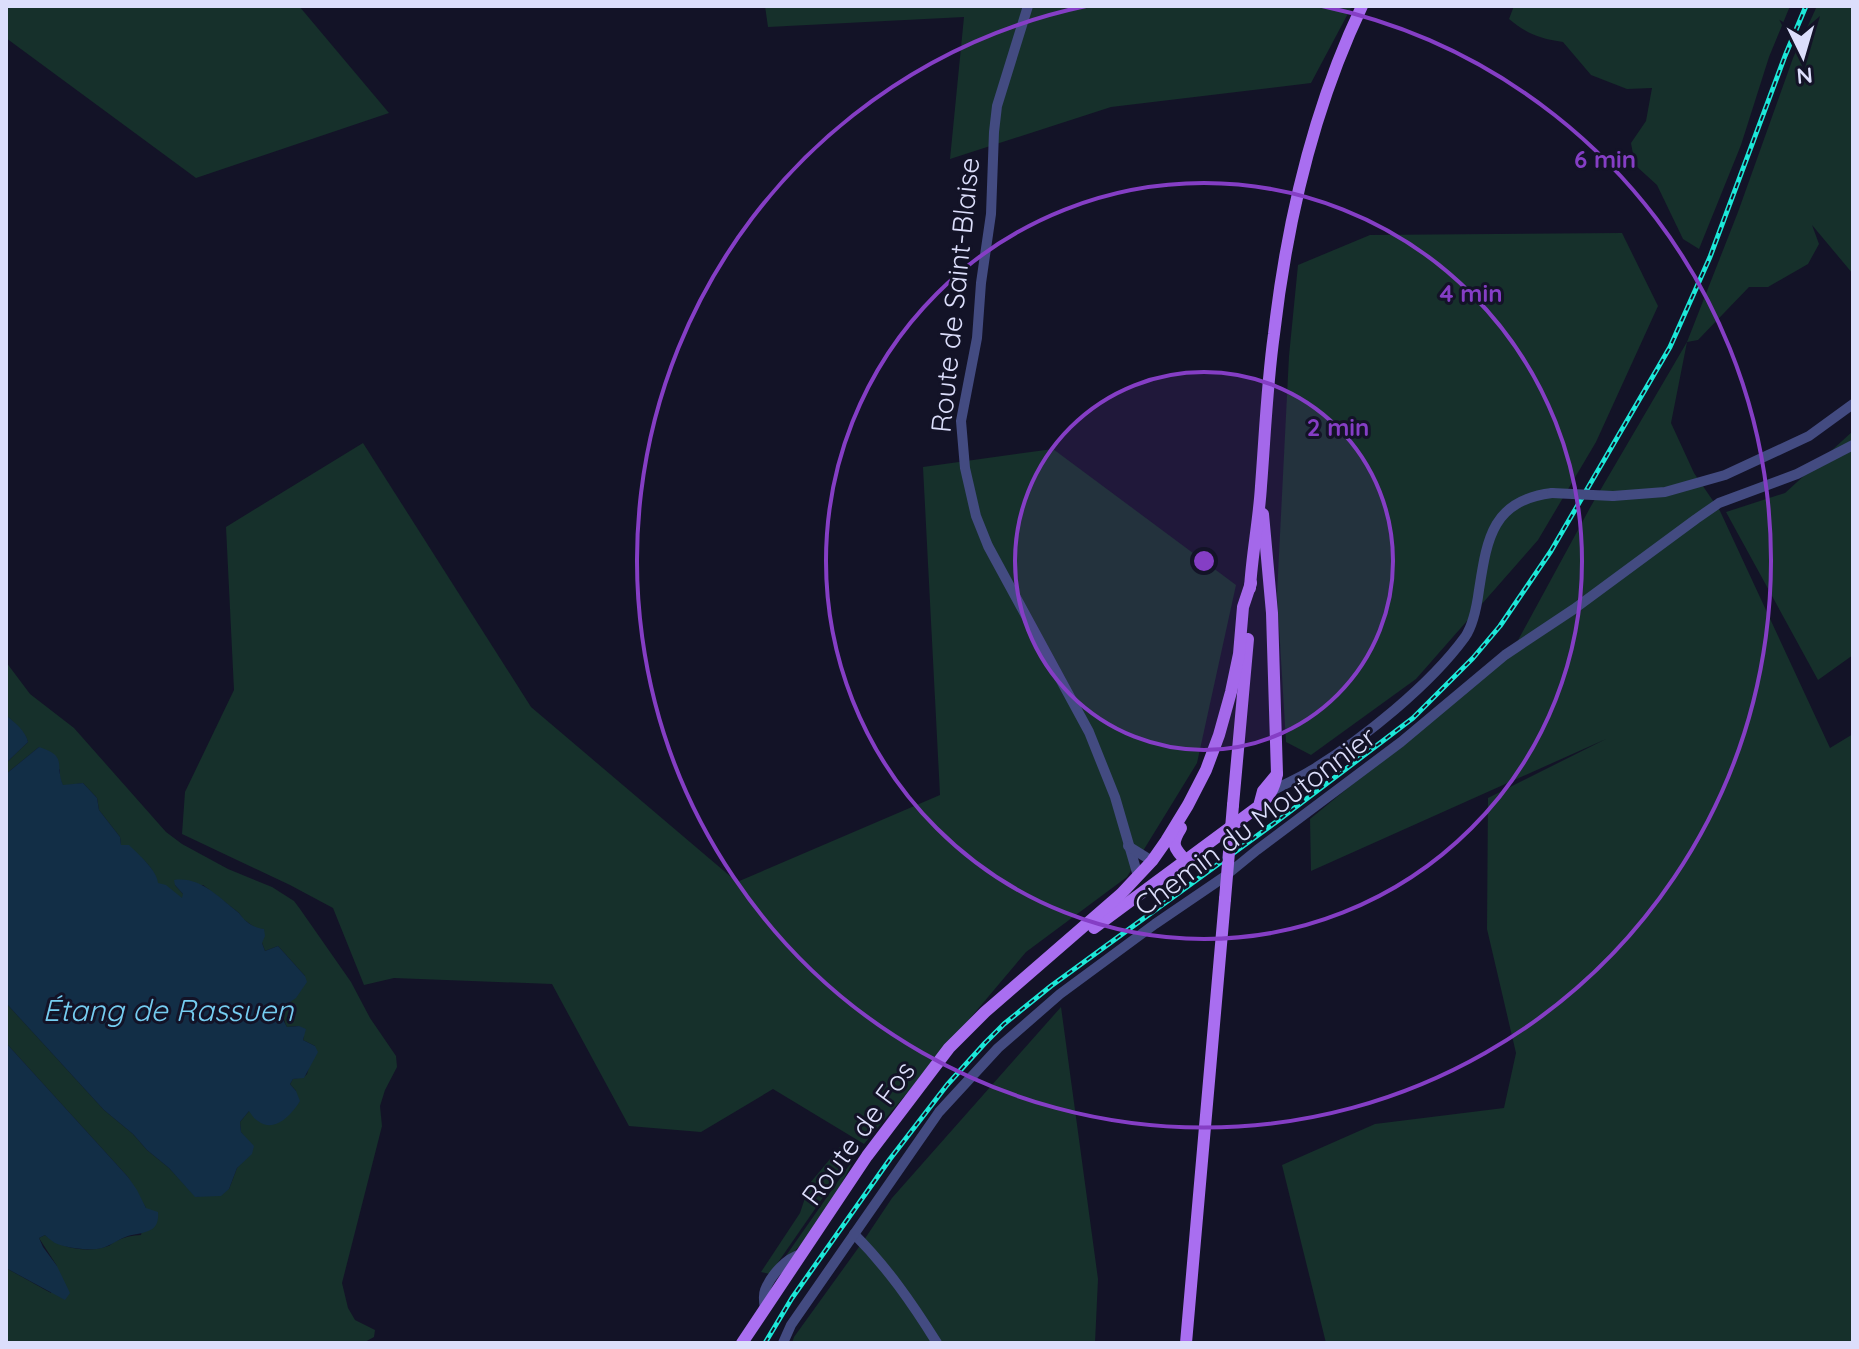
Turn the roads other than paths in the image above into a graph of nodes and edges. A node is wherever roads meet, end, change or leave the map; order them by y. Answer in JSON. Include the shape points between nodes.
{"nodes":[{"id":1,"x":1028,"y":6,"type":"edge"},
{"id":2,"x":1362,"y":6,"type":"edge"},
{"id":3,"x":1853,"y":404,"type":"edge"},
{"id":4,"x":1853,"y":445,"type":"edge"},
{"id":5,"x":1260,"y":499,"type":"junction"},
{"id":6,"x":1251,"y":583,"type":"junction"},
{"id":7,"x":1206,"y":770,"type":"junction"},
{"id":8,"x":1277,"y":774,"type":"junction"},
{"id":9,"x":1300,"y":776,"type":"junction"},
{"id":10,"x":1274,"y":790,"type":"junction"},
{"id":11,"x":1259,"y":806,"type":"junction"},
{"id":12,"x":1128,"y":846,"type":"junction"},
{"id":13,"x":1152,"y":861,"type":"junction"},
{"id":14,"x":1186,"y":861,"type":"junction"},
{"id":15,"x":1138,"y":876,"type":"junction"},
{"id":16,"x":1157,"y":883,"type":"junction"},
{"id":17,"x":1036,"y":970,"type":"junction"},
{"id":18,"x":854,"y":1234,"type":"junction"},
{"id":19,"x":742,"y":1343,"type":"edge"},
{"id":20,"x":783,"y":1343,"type":"edge"},
{"id":21,"x":937,"y":1343,"type":"edge"},
{"id":22,"x":1186,"y":1343,"type":"edge"}],
"edges":[{"from":1,"to":12,"type":"street","name":"Route de Saint-Blaise","via":[[997,106],[977,338],[961,421],[965,468],[988,546],[1089,732]]},
{"from":2,"to":5,"type":"main road","via":[[1323,102],[1294,213],[1273,337]]},
{"from":3,"to":9,"type":"street","bridge":true,"via":[[1809,436],[1725,475],[1665,492],[1531,496],[1508,509],[1494,527],[1484,556],[1467,634],[1392,712]]},
{"from":4,"to":18,"type":"street","name":"Chemin du Moutonnier","via":[[1797,474],[1719,503],[1505,655],[1224,877],[1060,994],[998,1048],[939,1112]]},
{"from":5,"to":6,"type":"main road"},
{"from":5,"to":8,"type":"main road","via":[[1272,613]]},
{"from":6,"to":7,"type":"main road","via":[[1231,692]]},
{"from":6,"to":22,"type":"main road","bridge":true},
{"from":7,"to":13,"type":"main road"},
{"from":7,"to":14,"type":"main road","via":[[1201,791],[1175,838],[1176,851]]},
{"from":8,"to":9,"type":"street"},
{"from":8,"to":10,"type":"main road"},
{"from":8,"to":11,"type":"main road"},
{"from":9,"to":10,"type":"street"},
{"from":10,"to":11,"type":"main road"},
{"from":11,"to":14,"type":"main road"},
{"from":12,"to":13,"type":"street"},
{"from":12,"to":15,"type":"street","name":"Route de Saint-Blaise"},
{"from":13,"to":14,"type":"main road"},
{"from":13,"to":15,"type":"main road"},
{"from":13,"to":16,"type":"main road"},
{"from":14,"to":16,"type":"main road"},
{"from":15,"to":16,"type":"main road"},
{"from":15,"to":17,"type":"main road"},
{"from":16,"to":17,"type":"main road"},
{"from":17,"to":19,"type":"main road","name":"Route de Fos","via":[[949,1048],[870,1153]]},
{"from":18,"to":20,"type":"street","name":"Chemin du Moutonnier"},
{"from":18,"to":21,"type":"street","via":[[904,1291]]}]}
